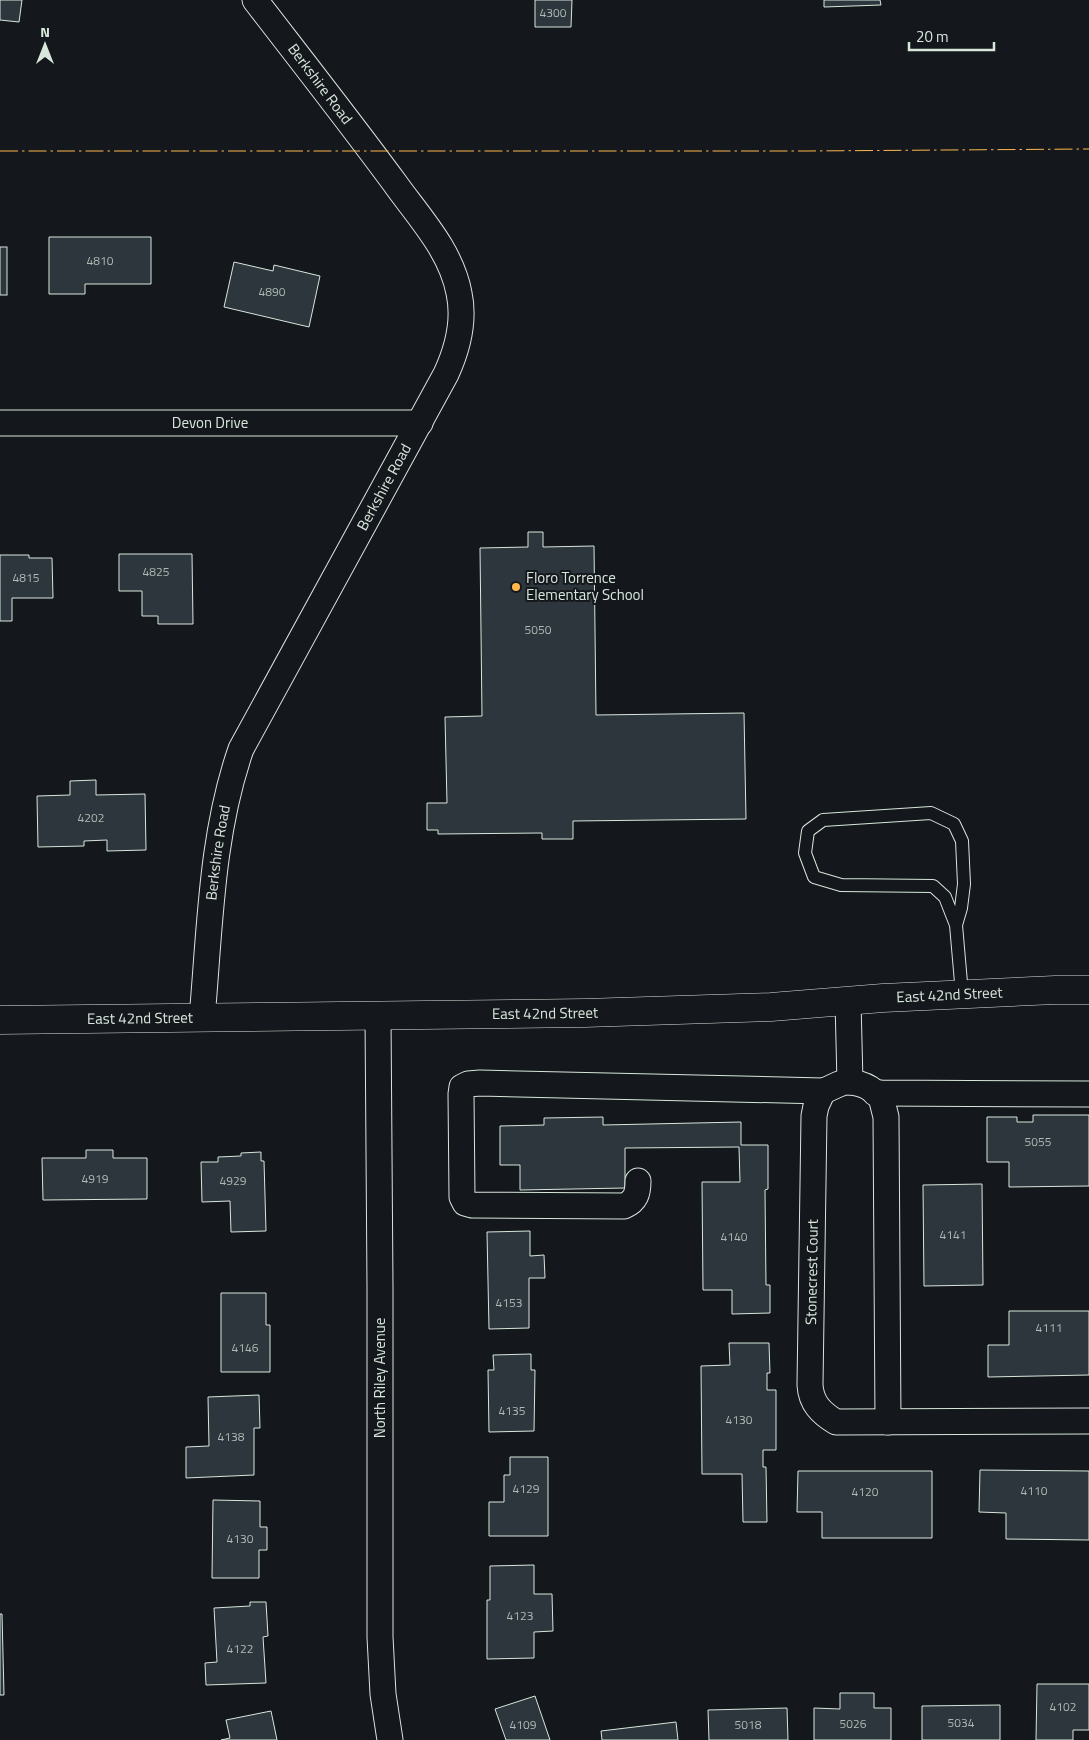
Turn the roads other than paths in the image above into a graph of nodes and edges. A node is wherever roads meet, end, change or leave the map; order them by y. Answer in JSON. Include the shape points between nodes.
{"nodes":[{"id":1,"x":255,"y":0,"type":"edge"},
{"id":2,"x":0,"y":423,"type":"edge"},
{"id":3,"x":420,"y":423,"type":"junction"},
{"id":4,"x":956,"y":925,"type":"junction"},
{"id":5,"x":1089,"y":990,"type":"edge"},
{"id":6,"x":962,"y":994,"type":"junction"},
{"id":7,"x":848,"y":1001,"type":"junction"},
{"id":8,"x":378,"y":1015,"type":"junction"},
{"id":9,"x":202,"y":1018,"type":"junction"},
{"id":10,"x":0,"y":1020,"type":"edge"},
{"id":11,"x":850,"y":1082,"type":"junction"},
{"id":12,"x":823,"y":1090,"type":"junction"},
{"id":13,"x":880,"y":1093,"type":"junction"},
{"id":14,"x":1089,"y":1094,"type":"edge"},
{"id":15,"x":638,"y":1180,"type":"dead end"},
{"id":16,"x":1089,"y":1421,"type":"edge"},
{"id":17,"x":888,"y":1422,"type":"junction"},
{"id":18,"x":390,"y":1740,"type":"edge"}],
"edges":[{"from":1,"to":3,"type":"street","name":"Berkshire Road","via":[[438,242],[452,267],[460,293],[460,336],[446,374]]},
{"from":2,"to":3,"type":"street","name":"Devon Drive"},
{"from":3,"to":9,"type":"street","name":"Berkshire Road","via":[[238,758],[217,848]]},
{"from":4,"to":4,"type":"lane","via":[[964,884],[962,841],[954,824],[931,813],[823,820],[808,831],[805,853],[814,877],[842,885],[933,886],[945,897]]},
{"from":4,"to":6,"type":"lane"},
{"from":5,"to":6,"type":"street","name":"East 42nd Street"},
{"from":6,"to":7,"type":"street","name":"East 42nd Street"},
{"from":7,"to":8,"type":"street","name":"East 42nd Street","via":[[585,1013]]},
{"from":7,"to":11,"type":"street"},
{"from":8,"to":9,"type":"street","name":"East 42nd Street"},
{"from":8,"to":18,"type":"street","name":"North Riley Avenue","via":[[380,1637],[383,1694]]},
{"from":9,"to":10,"type":"street","name":"East 42nd Street"},
{"from":11,"to":12,"type":"street"},
{"from":11,"to":13,"type":"street"},
{"from":12,"to":15,"type":"street","via":[[480,1083],[462,1087],[462,1197],[465,1203],[624,1206],[634,1200]]},
{"from":12,"to":17,"type":"street","name":"Stonecrest Court","via":[[814,1116],[810,1389],[820,1411],[836,1422]]},
{"from":13,"to":14,"type":"street"},
{"from":13,"to":17,"type":"street","via":[[886,1117]]},
{"from":16,"to":17,"type":"street","name":"Stonecrest Court"}]}
